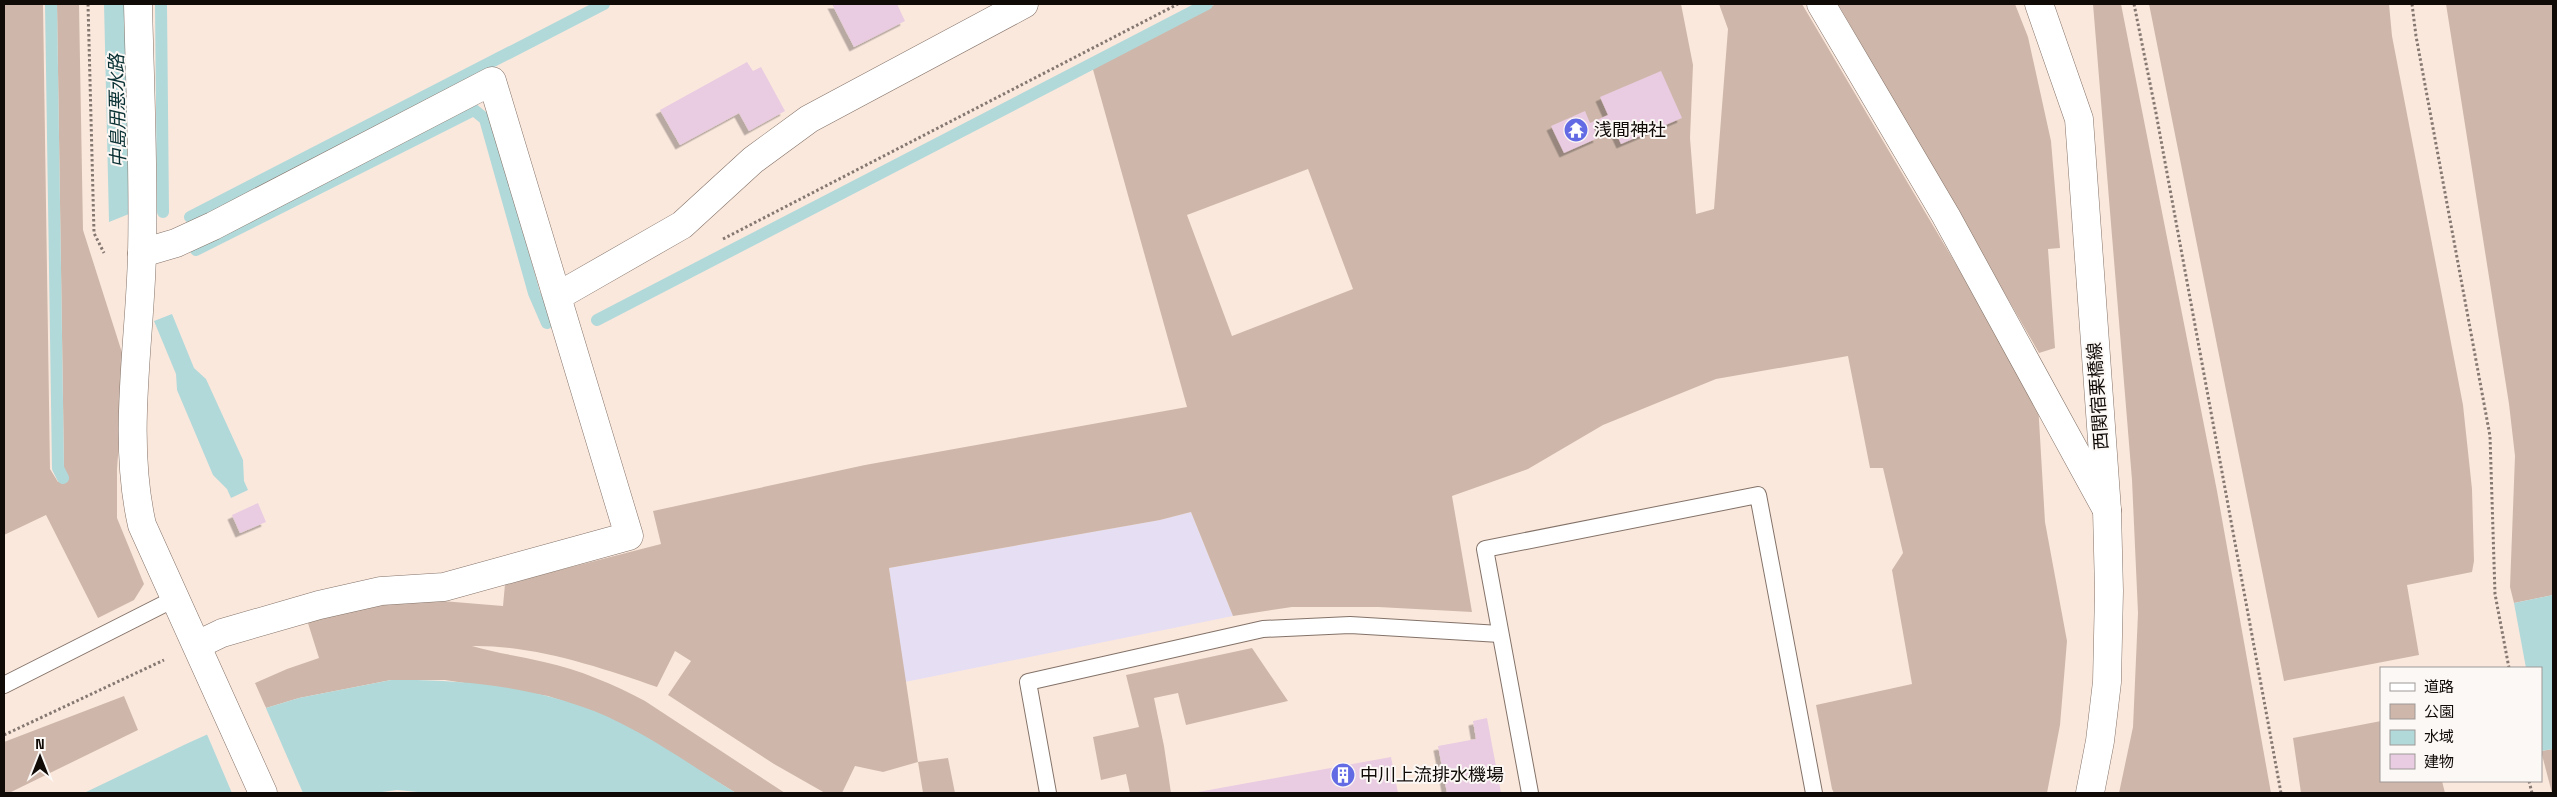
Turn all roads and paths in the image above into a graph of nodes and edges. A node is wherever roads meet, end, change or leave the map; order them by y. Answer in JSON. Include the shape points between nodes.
{"nodes":[{"id":1,"x":88,"y":4,"type":"edge"},
{"id":2,"x":138,"y":4,"type":"edge"},
{"id":3,"x":1024,"y":4,"type":"edge"},
{"id":4,"x":1178,"y":4,"type":"edge"},
{"id":5,"x":1821,"y":4,"type":"edge"},
{"id":6,"x":2039,"y":4,"type":"edge"},
{"id":7,"x":2134,"y":4,"type":"edge"},
{"id":8,"x":2412,"y":4,"type":"edge"},
{"id":9,"x":716,"y":242,"type":"dead end"},
{"id":10,"x":142,"y":253,"type":"junction"},
{"id":11,"x":558,"y":296,"type":"junction"},
{"id":12,"x":2107,"y":510,"type":"junction"},
{"id":13,"x":176,"y":598,"type":"junction"},
{"id":14,"x":1500,"y":634,"type":"junction"},
{"id":15,"x":198,"y":645,"type":"junction"},
{"id":16,"x":2509,"y":667,"type":"edge"},
{"id":17,"x":4,"y":685,"type":"edge"},
{"id":18,"x":4,"y":735,"type":"edge"},
{"id":19,"x":263,"y":793,"type":"edge"},
{"id":20,"x":1048,"y":793,"type":"edge"},
{"id":21,"x":1530,"y":793,"type":"edge"},
{"id":22,"x":1814,"y":793,"type":"edge"},
{"id":23,"x":2090,"y":793,"type":"edge"},
{"id":24,"x":2281,"y":793,"type":"edge"}],
"edges":[{"from":1,"to":10,"type":"path","via":[[94,233],[106,256]]},
{"from":2,"to":10,"type":"street"},
{"from":3,"to":11,"type":"street","via":[[809,119],[753,160],[682,225]]},
{"from":4,"to":9,"type":"path"},
{"from":5,"to":12,"type":"street","via":[[1946,216]]},
{"from":6,"to":12,"type":"street","name":"西関宿栗橋線","via":[[2079,119]]},
{"from":7,"to":24,"type":"path"},
{"from":8,"to":16,"type":"path","via":[[2490,436],[2495,594]]},
{"from":10,"to":11,"type":"street","via":[[176,243],[213,226],[492,81]]},
{"from":10,"to":13,"type":"street","via":[[134,400],[134,493],[142,526]]},
{"from":11,"to":15,"type":"street","via":[[629,536],[444,587],[381,591],[319,605],[222,633]]},
{"from":12,"to":23,"type":"street","name":"西関宿栗橋線","via":[[2107,682]]},
{"from":13,"to":15,"type":"street"},
{"from":13,"to":17,"type":"lane"},
{"from":14,"to":20,"type":"lane","via":[[1350,626],[1263,629],[1028,682]]},
{"from":14,"to":21,"type":"lane"},
{"from":14,"to":22,"type":"lane","via":[[1485,549],[1758,495]]},
{"from":15,"to":18,"type":"path"},
{"from":15,"to":19,"type":"street"}]}
